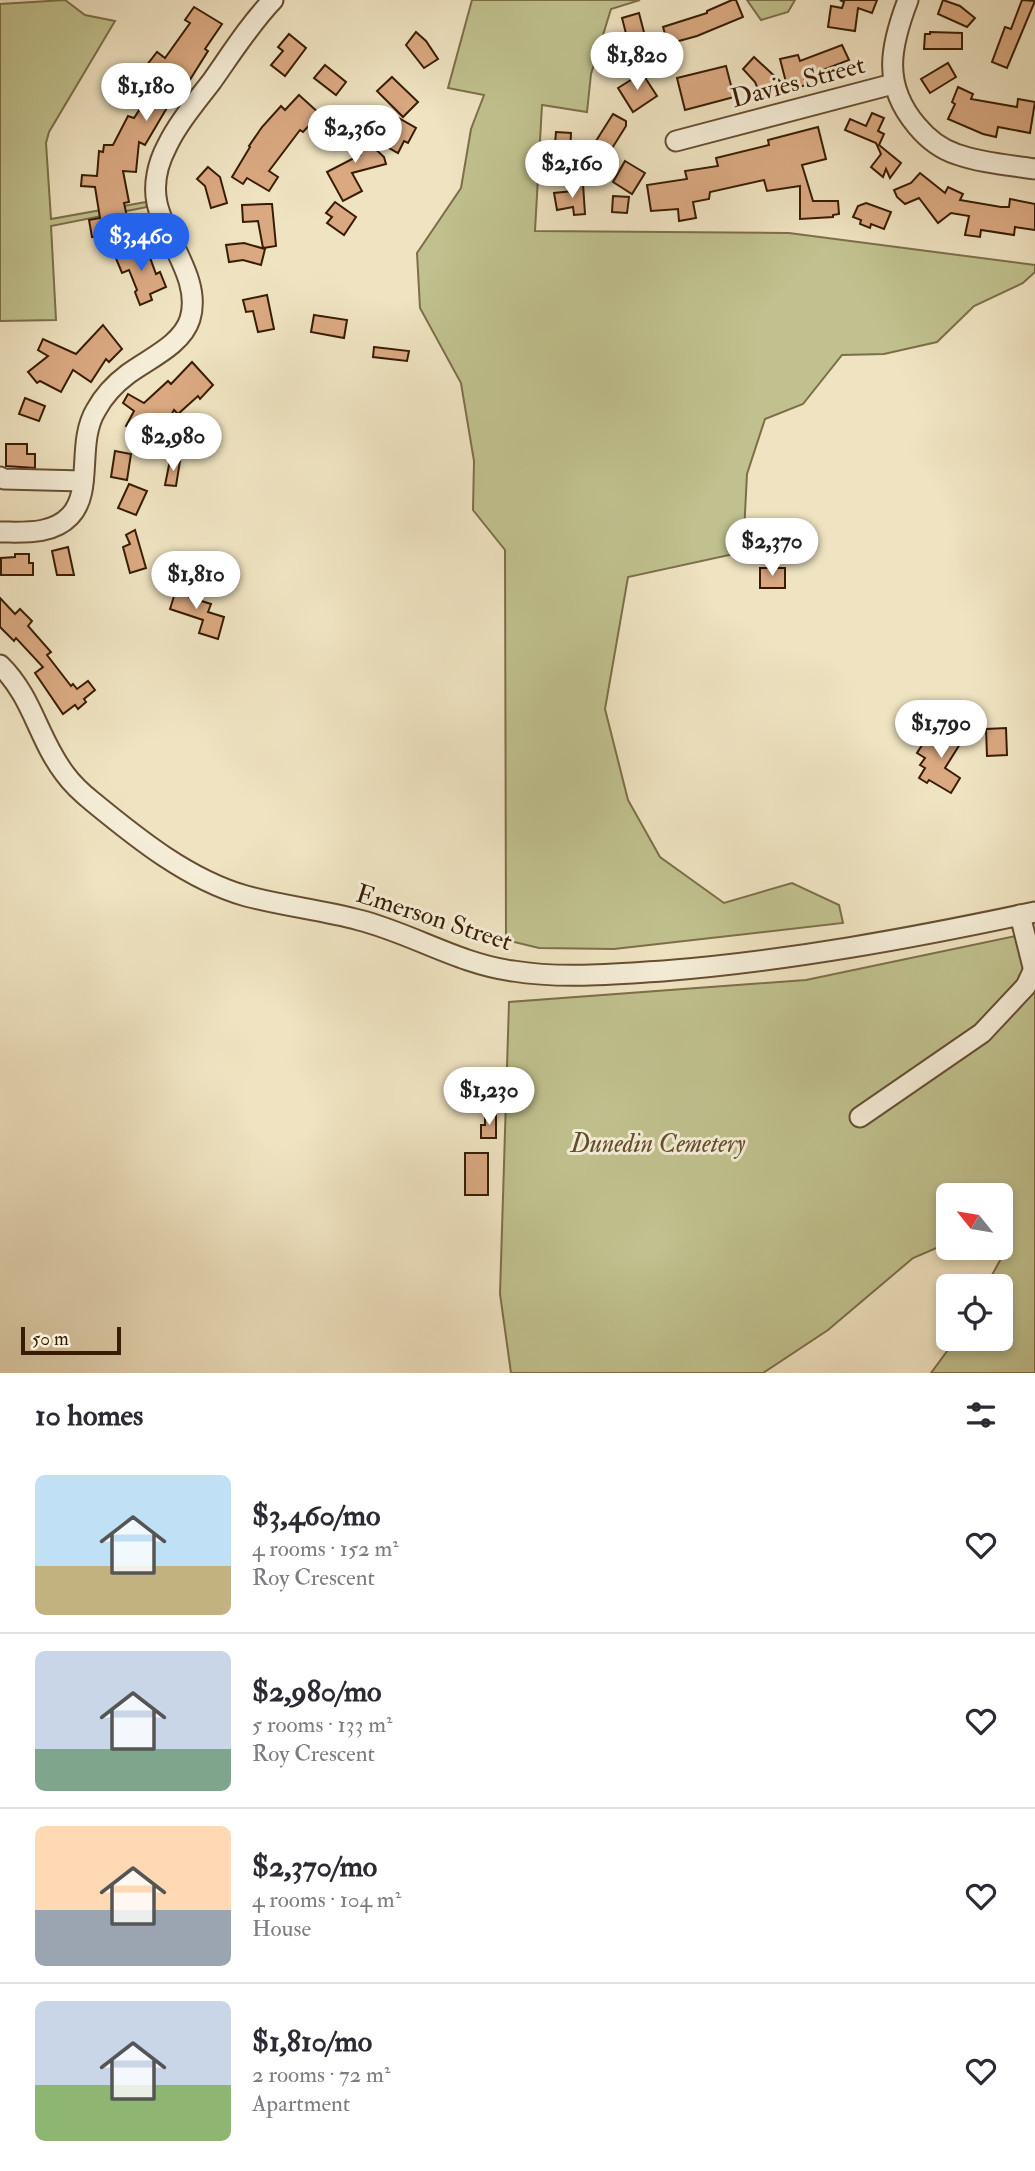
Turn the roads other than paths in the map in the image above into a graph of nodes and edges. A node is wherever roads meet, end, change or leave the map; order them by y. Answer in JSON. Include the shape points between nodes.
{"nodes":[{"id":1,"x":273,"y":0,"type":"edge"},
{"id":2,"x":908,"y":0,"type":"edge"},
{"id":3,"x":893,"y":84,"type":"junction"},
{"id":4,"x":676,"y":141,"type":"dead end"},
{"id":5,"x":1035,"y":169,"type":"edge"},
{"id":6,"x":0,"y":477,"type":"edge"},
{"id":7,"x":83,"y":481,"type":"junction"},
{"id":8,"x":0,"y":532,"type":"edge"},
{"id":9,"x":0,"y":665,"type":"edge"},
{"id":10,"x":1028,"y":913,"type":"edge"},
{"id":11,"x":1034,"y":973,"type":"edge"},
{"id":12,"x":860,"y":1117,"type":"dead end"}],
"edges":[{"from":1,"to":7,"type":"street","via":[[166,148],[156,182],[157,203],[191,290],[189,321],[174,342],[125,376],[96,410],[85,442]]},
{"from":2,"to":3,"type":"street","via":[[894,44]]},
{"from":3,"to":4,"type":"street","name":"Davies Street"},
{"from":3,"to":5,"type":"street","via":[[924,134],[952,153]]},
{"from":6,"to":7,"type":"street"},
{"from":7,"to":8,"type":"street","via":[[79,503],[60,524],[48,530]]},
{"from":9,"to":10,"type":"street","name":"Emerson Street","via":[[18,685],[65,774],[93,802],[173,861],[207,881],[245,895],[360,920],[491,967],[568,975],[689,969],[891,941]]},
{"from":10,"to":11,"type":"street"},
{"from":11,"to":12,"type":"street","via":[[982,1033]]}]}
